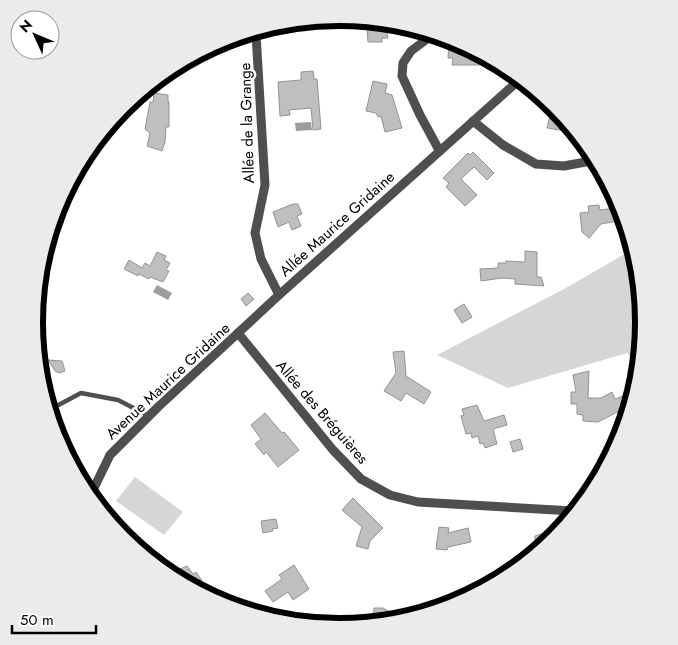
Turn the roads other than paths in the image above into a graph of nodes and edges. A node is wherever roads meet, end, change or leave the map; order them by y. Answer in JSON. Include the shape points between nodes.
{"nodes":[{"id":1,"x":256,"y":38,"type":"edge"},
{"id":2,"x":426,"y":39,"type":"edge"},
{"id":3,"x":515,"y":84,"type":"edge"},
{"id":4,"x":473,"y":121,"type":"junction"},
{"id":5,"x":439,"y":150,"type":"junction"},
{"id":6,"x":588,"y":162,"type":"edge"},
{"id":7,"x":279,"y":295,"type":"junction"},
{"id":8,"x":253,"y":320,"type":"joint"},
{"id":9,"x":238,"y":333,"type":"junction"},
{"id":10,"x":55,"y":406,"type":"edge"},
{"id":11,"x":149,"y":416,"type":"junction"},
{"id":12,"x":94,"y":488,"type":"edge"},
{"id":13,"x":568,"y":511,"type":"edge"}],
"edges":[{"from":1,"to":7,"type":"street","name":"Allée de la Grange","via":[[265,185],[255,234],[261,259]]},
{"from":2,"to":5,"type":"street","via":[[411,51],[403,63],[402,76]]},
{"from":3,"to":4,"type":"street","name":"Allée Maurice Gridaine"},
{"from":4,"to":5,"type":"street","name":"Allée Maurice Gridaine"},
{"from":4,"to":6,"type":"street","via":[[503,145],[536,164],[564,166]]},
{"from":5,"to":7,"type":"street","name":"Allée Maurice Gridaine"},
{"from":7,"to":8,"type":"street","name":"Allée Maurice Gridaine"},
{"from":8,"to":9,"type":"street","name":"Avenue Maurice Gridaine"},
{"from":9,"to":11,"type":"street","name":"Avenue Maurice Gridaine"},
{"from":9,"to":13,"type":"street","name":"Allée des Bréguières","via":[[333,450],[361,479],[390,495],[418,502]]},
{"from":10,"to":11,"type":"lane","via":[[81,393],[118,400]]},
{"from":11,"to":12,"type":"street","name":"Avenue Maurice Gridaine","via":[[110,455]]}]}
